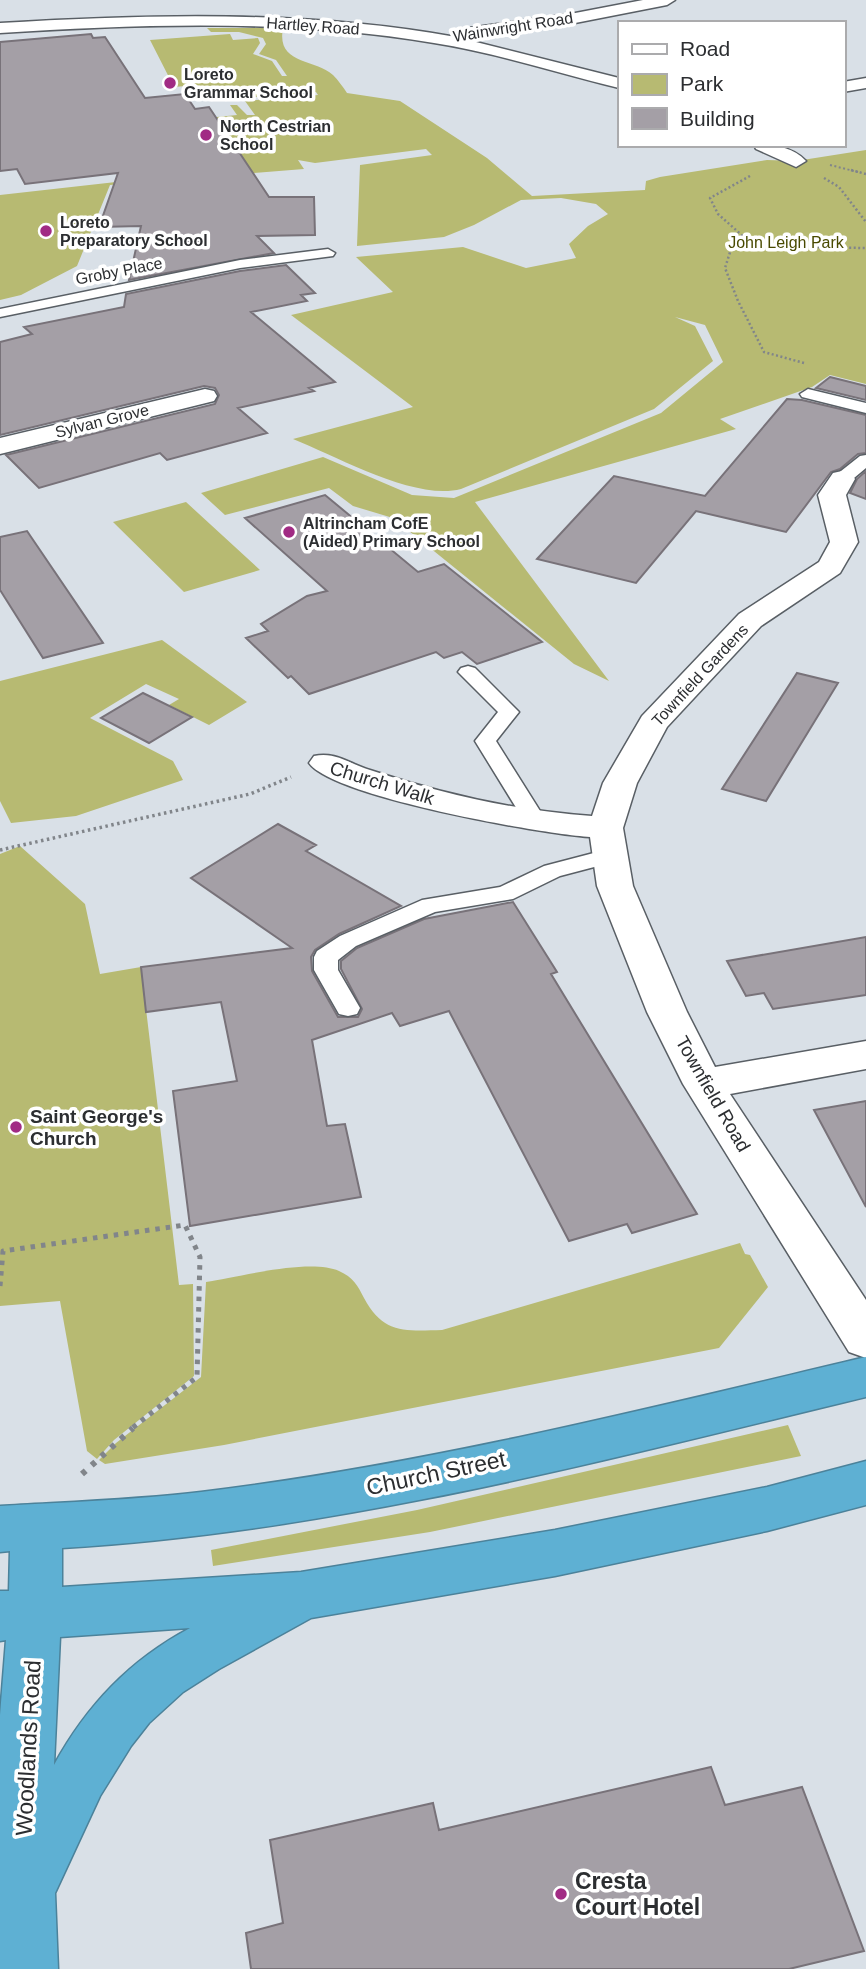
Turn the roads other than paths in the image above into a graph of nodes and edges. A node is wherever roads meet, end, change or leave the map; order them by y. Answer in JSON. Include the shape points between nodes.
{"nodes":[{"id":1,"x":667,"y":0,"type":"edge"},
{"id":2,"x":180,"y":4,"type":"dead end"},
{"id":3,"x":122,"y":23,"type":"junction"},
{"id":4,"x":0,"y":29,"type":"edge"},
{"id":5,"x":441,"y":40,"type":"junction"},
{"id":6,"x":618,"y":83,"type":"edge"},
{"id":7,"x":866,"y":83,"type":"edge"},
{"id":8,"x":845,"y":87,"type":"edge"},
{"id":9,"x":767,"y":147,"type":"edge"},
{"id":10,"x":796,"y":161,"type":"road end"},
{"id":11,"x":328,"y":253,"type":"dead end"},
{"id":12,"x":0,"y":313,"type":"edge"},
{"id":13,"x":808,"y":394,"type":"dead end"},
{"id":14,"x":205,"y":396,"type":"dead end"},
{"id":15,"x":866,"y":408,"type":"edge"},
{"id":16,"x":0,"y":446,"type":"edge"},
{"id":17,"x":866,"y":460,"type":"edge"},
{"id":18,"x":842,"y":479,"type":"joint"},
{"id":19,"x":468,"y":672,"type":"dead end"},
{"id":20,"x":326,"y":763,"type":"road end"},
{"id":21,"x":536,"y":822,"type":"junction"},
{"id":22,"x":607,"y":842,"type":"junction"},
{"id":23,"x":348,"y":1008,"type":"dead end"},
{"id":24,"x":866,"y":1055,"type":"edge"},
{"id":25,"x":703,"y":1084,"type":"junction"},
{"id":26,"x":866,"y":1339,"type":"edge"},
{"id":27,"x":866,"y":1377,"type":"edge"},
{"id":28,"x":866,"y":1483,"type":"edge"},
{"id":29,"x":18,"y":1527,"type":"edge"},
{"id":30,"x":301,"y":1596,"type":"junction"},
{"id":31,"x":18,"y":1615,"type":"edge"},
{"id":32,"x":15,"y":1918,"type":"edge"}],
"edges":[{"from":1,"to":5,"type":"street","name":"Wainwright Road"},
{"from":2,"to":3,"type":"street","via":[[130,15]]},
{"from":3,"to":4,"type":"street","name":"Hartley Road"},
{"from":3,"to":5,"type":"street","name":"Hartley Road","via":[[279,23]]},
{"from":5,"to":6,"type":"street","name":"Hartley Road","via":[[539,60]]},
{"from":7,"to":8,"type":"street"},
{"from":9,"to":10,"type":"street"},
{"from":11,"to":12,"type":"lane","name":"Groby Place","via":[[240,264]]},
{"from":13,"to":15,"type":"lane"},
{"from":14,"to":16,"type":"street","name":"Sylvan Grove"},
{"from":17,"to":18,"type":"lane"},
{"from":18,"to":22,"type":"street","name":"Townfield Gardens","via":[[832,495],[844,542],[830,567],[750,620],[653,723],[621,783]]},
{"from":19,"to":21,"type":"lane","via":[[509,712],[485,741]]},
{"from":20,"to":21,"type":"street","name":"Church Walk","via":[[339,772],[425,797]]},
{"from":21,"to":22,"type":"street","name":"Church Walk"},
{"from":22,"to":23,"type":"lane","via":[[505,894],[430,905],[348,941],[326,957],[326,970]]},
{"from":22,"to":25,"type":"street","name":"Townfield Road","via":[[615,886],[667,1012]]},
{"from":24,"to":25,"type":"street"},
{"from":25,"to":26,"type":"street","name":"Townfield Road"},
{"from":27,"to":29,"type":"highway","name":"Church Street","via":[[378,1486],[139,1522]]},
{"from":28,"to":30,"type":"highway","via":[[767,1509],[568,1550]]},
{"from":29,"to":31,"type":"highway","name":"Woodlands Road"},
{"from":30,"to":31,"type":"highway"},
{"from":30,"to":32,"type":"highway","via":[[178,1664],[108,1727],[43,1850]]},
{"from":31,"to":32,"type":"highway","name":"Woodlands Road","via":[[27,1727]]}]}
